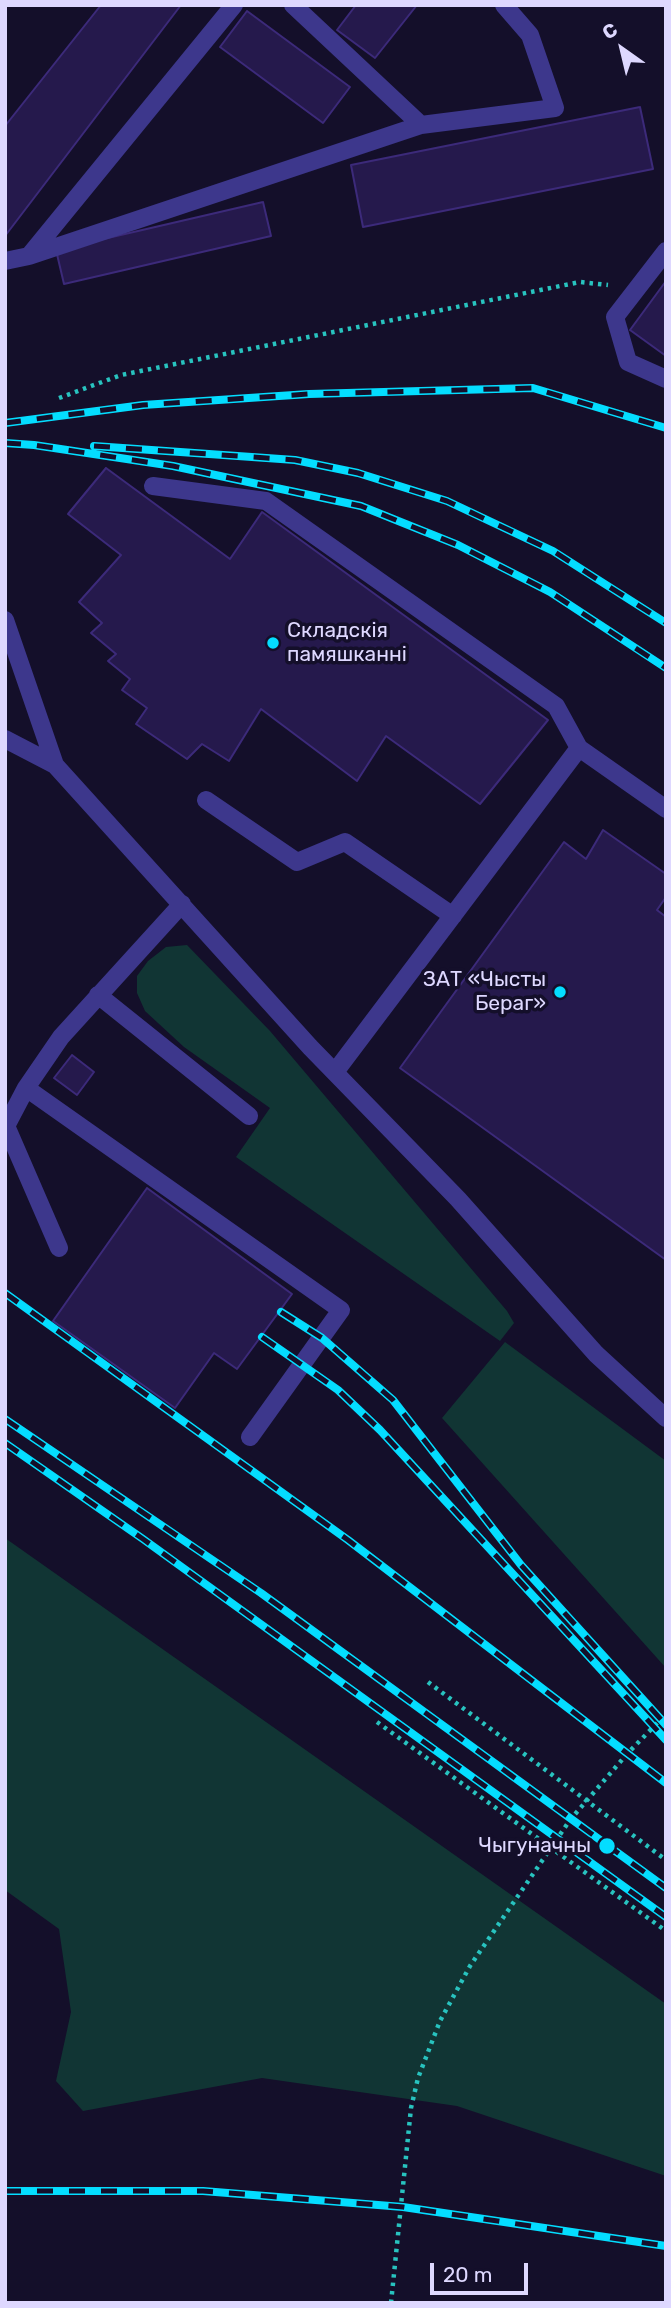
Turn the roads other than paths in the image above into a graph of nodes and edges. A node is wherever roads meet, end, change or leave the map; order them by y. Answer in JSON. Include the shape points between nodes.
{"nodes":[{"id":1,"x":234,"y":5,"type":"edge"},
{"id":2,"x":503,"y":5,"type":"edge"},
{"id":3,"x":296,"y":6,"type":"edge"},
{"id":4,"x":421,"y":125,"type":"junction"},
{"id":5,"x":666,"y":251,"type":"edge"},
{"id":6,"x":29,"y":256,"type":"junction"},
{"id":7,"x":5,"y":261,"type":"edge"},
{"id":8,"x":666,"y":379,"type":"edge"},
{"id":9,"x":153,"y":486,"type":"dead end"},
{"id":10,"x":5,"y":620,"type":"edge"},
{"id":11,"x":5,"y":739,"type":"edge"},
{"id":12,"x":579,"y":748,"type":"junction"},
{"id":13,"x":55,"y":765,"type":"junction"},
{"id":14,"x":206,"y":800,"type":"dead end"},
{"id":15,"x":666,"y":809,"type":"edge"},
{"id":16,"x":182,"y":904,"type":"junction"},
{"id":17,"x":453,"y":916,"type":"junction"},
{"id":18,"x":98,"y":995,"type":"junction"},
{"id":19,"x":335,"y":1072,"type":"junction"},
{"id":20,"x":26,"y":1088,"type":"junction"},
{"id":21,"x":249,"y":1116,"type":"dead end"},
{"id":22,"x":6,"y":1128,"type":"edge"},
{"id":23,"x":59,"y":1248,"type":"dead end"},
{"id":24,"x":666,"y":1418,"type":"edge"},
{"id":25,"x":250,"y":1437,"type":"dead end"}],
"edges":[{"from":1,"to":6,"type":"lane"},
{"from":2,"to":4,"type":"lane","via":[[530,35],[555,107]]},
{"from":3,"to":4,"type":"lane"},
{"from":4,"to":6,"type":"lane"},
{"from":5,"to":8,"type":"lane","via":[[615,317],[628,362]]},
{"from":6,"to":7,"type":"lane"},
{"from":9,"to":12,"type":"lane","via":[[266,501],[556,706]]},
{"from":10,"to":13,"type":"lane"},
{"from":11,"to":13,"type":"lane"},
{"from":12,"to":15,"type":"lane"},
{"from":12,"to":17,"type":"lane"},
{"from":13,"to":16,"type":"lane"},
{"from":14,"to":17,"type":"lane","via":[[297,862],[345,842]]},
{"from":16,"to":18,"type":"lane"},
{"from":16,"to":19,"type":"lane"},
{"from":17,"to":19,"type":"lane"},
{"from":18,"to":20,"type":"lane","via":[[61,1037]]},
{"from":18,"to":21,"type":"lane"},
{"from":19,"to":24,"type":"lane","via":[[596,1354]]},
{"from":20,"to":22,"type":"lane"},
{"from":20,"to":25,"type":"lane","via":[[341,1310]]},
{"from":22,"to":23,"type":"lane"}]}
